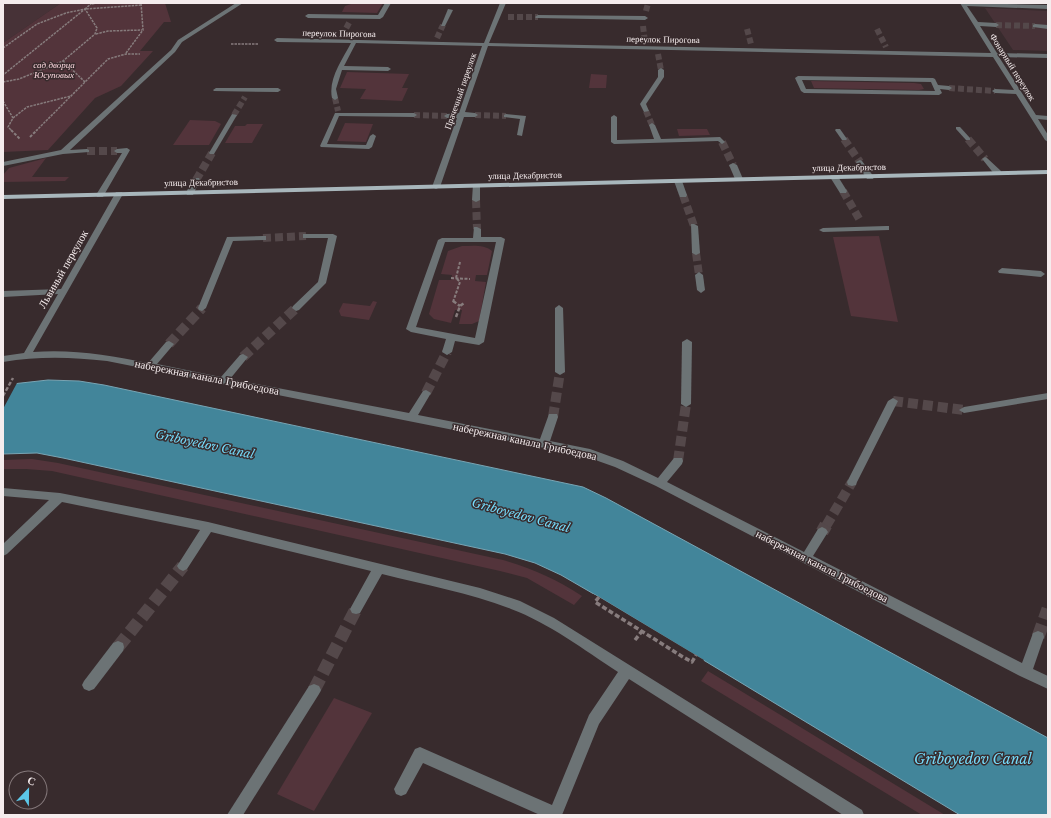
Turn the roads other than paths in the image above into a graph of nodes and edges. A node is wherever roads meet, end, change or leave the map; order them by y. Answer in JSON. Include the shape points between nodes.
{"nodes":[{"id":1,"x":240,"y":3,"type":"edge"},
{"id":2,"x":388,"y":3,"type":"edge"},
{"id":3,"x":503,"y":3,"type":"edge"},
{"id":4,"x":963,"y":3,"type":"edge"},
{"id":5,"x":1048,"y":7,"type":"edge"},
{"id":6,"x":450,"y":10,"type":"dead end"},
{"id":7,"x":646,"y":11,"type":"tunnel mouth"},
{"id":8,"x":308,"y":16,"type":"dead end"},
{"id":9,"x":497,"y":17,"type":"junction"},
{"id":10,"x":504,"y":17,"type":"tunnel mouth"},
{"id":11,"x":538,"y":17,"type":"tunnel mouth"},
{"id":12,"x":645,"y":18,"type":"junction"},
{"id":13,"x":976,"y":24,"type":"junction"},
{"id":14,"x":443,"y":25,"type":"tunnel mouth"},
{"id":15,"x":996,"y":25,"type":"tunnel mouth"},
{"id":16,"x":643,"y":26,"type":"tunnel mouth"},
{"id":17,"x":1035,"y":26,"type":"tunnel mouth"},
{"id":18,"x":1048,"y":27,"type":"edge"},
{"id":19,"x":342,"y":36,"type":"tunnel mouth"},
{"id":20,"x":277,"y":40,"type":"dead end"},
{"id":21,"x":339,"y":42,"type":"junction"},
{"id":22,"x":354,"y":42,"type":"junction"},
{"id":23,"x":485,"y":45,"type":"junction"},
{"id":24,"x":886,"y":47,"type":"tunnel mouth"},
{"id":25,"x":890,"y":53,"type":"junction"},
{"id":26,"x":995,"y":55,"type":"junction"},
{"id":27,"x":1048,"y":56,"type":"edge"},
{"id":28,"x":340,"y":68,"type":"junction"},
{"id":29,"x":388,"y":69,"type":"dead end"},
{"id":30,"x":660,"y":70,"type":"tunnel mouth"},
{"id":31,"x":936,"y":87,"type":"junction"},
{"id":32,"x":949,"y":88,"type":"tunnel mouth"},
{"id":33,"x":216,"y":90,"type":"dead end"},
{"id":34,"x":249,"y":90,"type":"junction"},
{"id":35,"x":278,"y":90,"type":"dead end"},
{"id":36,"x":995,"y":91,"type":"tunnel mouth"},
{"id":37,"x":1018,"y":92,"type":"junction"},
{"id":38,"x":245,"y":97,"type":"tunnel mouth"},
{"id":39,"x":335,"y":98,"type":"tunnel mouth"},
{"id":40,"x":646,"y":111,"type":"tunnel mouth"},
{"id":41,"x":234,"y":115,"type":"tunnel mouth"},
{"id":42,"x":414,"y":115,"type":"tunnel mouth"},
{"id":43,"x":461,"y":115,"type":"junction"},
{"id":44,"x":475,"y":115,"type":"tunnel mouth"},
{"id":45,"x":447,"y":116,"type":"tunnel mouth"},
{"id":46,"x":506,"y":116,"type":"tunnel mouth"},
{"id":47,"x":614,"y":117,"type":"dead end"},
{"id":48,"x":1034,"y":117,"type":"junction"},
{"id":49,"x":1048,"y":118,"type":"edge"},
{"id":50,"x":652,"y":125,"type":"tunnel mouth"},
{"id":51,"x":958,"y":128,"type":"dead end"},
{"id":52,"x":838,"y":130,"type":"dead end"},
{"id":53,"x":520,"y":135,"type":"dead end"},
{"id":54,"x":372,"y":136,"type":"dead end"},
{"id":55,"x":844,"y":139,"type":"tunnel mouth"},
{"id":56,"x":968,"y":139,"type":"tunnel mouth"},
{"id":57,"x":658,"y":140,"type":"junction"},
{"id":58,"x":1048,"y":140,"type":"edge"},
{"id":59,"x":722,"y":142,"type":"dead end"},
{"id":60,"x":87,"y":151,"type":"tunnel mouth"},
{"id":61,"x":117,"y":151,"type":"dead end"},
{"id":62,"x":63,"y":152,"type":"junction"},
{"id":63,"x":212,"y":152,"type":"tunnel mouth"},
{"id":64,"x":985,"y":159,"type":"tunnel mouth"},
{"id":65,"x":860,"y":162,"type":"tunnel mouth"},
{"id":66,"x":3,"y":164,"type":"edge"},
{"id":67,"x":733,"y":165,"type":"tunnel mouth"},
{"id":68,"x":1048,"y":172,"type":"edge"},
{"id":69,"x":998,"y":173,"type":"junction"},
{"id":70,"x":870,"y":176,"type":"junction"},
{"id":71,"x":834,"y":177,"type":"junction"},
{"id":72,"x":739,"y":179,"type":"junction"},
{"id":73,"x":196,"y":180,"type":"tunnel mouth"},
{"id":74,"x":678,"y":181,"type":"junction"},
{"id":75,"x":476,"y":186,"type":"junction"},
{"id":76,"x":436,"y":187,"type":"junction"},
{"id":77,"x":843,"y":191,"type":"tunnel mouth"},
{"id":78,"x":190,"y":193,"type":"junction"},
{"id":79,"x":119,"y":194,"type":"junction"},
{"id":80,"x":100,"y":195,"type":"junction"},
{"id":81,"x":683,"y":195,"type":"tunnel mouth"},
{"id":82,"x":3,"y":197,"type":"edge"},
{"id":83,"x":476,"y":200,"type":"tunnel mouth"},
{"id":84,"x":694,"y":226,"type":"tunnel mouth"},
{"id":85,"x":886,"y":228,"type":"dead end"},
{"id":86,"x":477,"y":229,"type":"tunnel mouth"},
{"id":87,"x":823,"y":230,"type":"dead end"},
{"id":88,"x":306,"y":236,"type":"tunnel mouth"},
{"id":89,"x":264,"y":238,"type":"tunnel mouth"},
{"id":90,"x":477,"y":240,"type":"junction"},
{"id":91,"x":696,"y":253,"type":"tunnel mouth"},
{"id":92,"x":1002,"y":271,"type":"dead end"},
{"id":93,"x":1041,"y":274,"type":"dead end"},
{"id":94,"x":699,"y":276,"type":"tunnel mouth"},
{"id":95,"x":701,"y":290,"type":"dead end"},
{"id":96,"x":63,"y":291,"type":"junction"},
{"id":97,"x":3,"y":294,"type":"edge"},
{"id":98,"x":202,"y":308,"type":"tunnel mouth"},
{"id":99,"x":296,"y":308,"type":"tunnel mouth"},
{"id":100,"x":559,"y":308,"type":"dead end"},
{"id":101,"x":451,"y":337,"type":"junction"},
{"id":102,"x":687,"y":342,"type":"dead end"},
{"id":103,"x":169,"y":344,"type":"tunnel mouth"},
{"id":104,"x":447,"y":352,"type":"tunnel mouth"},
{"id":105,"x":27,"y":355,"type":"junction"},
{"id":106,"x":243,"y":357,"type":"tunnel mouth"},
{"id":107,"x":3,"y":359,"type":"edge"},
{"id":108,"x":150,"y":366,"type":"junction"},
{"id":109,"x":560,"y":372,"type":"tunnel mouth"},
{"id":110,"x":224,"y":380,"type":"junction"},
{"id":111,"x":426,"y":393,"type":"tunnel mouth"},
{"id":112,"x":1048,"y":396,"type":"edge"},
{"id":113,"x":893,"y":401,"type":"dead end"},
{"id":114,"x":686,"y":404,"type":"tunnel mouth"},
{"id":115,"x":964,"y":410,"type":"tunnel mouth"},
{"id":116,"x":412,"y":417,"type":"junction"},
{"id":117,"x":553,"y":417,"type":"tunnel mouth"},
{"id":118,"x":544,"y":443,"type":"junction"},
{"id":119,"x":678,"y":461,"type":"tunnel mouth"},
{"id":120,"x":852,"y":482,"type":"tunnel mouth"},
{"id":121,"x":660,"y":483,"type":"junction"},
{"id":122,"x":3,"y":492,"type":"edge"},
{"id":123,"x":60,"y":497,"type":"junction"},
{"id":124,"x":208,"y":527,"type":"junction"},
{"id":125,"x":822,"y":532,"type":"tunnel mouth"},
{"id":126,"x":3,"y":551,"type":"edge"},
{"id":127,"x":806,"y":558,"type":"junction"},
{"id":128,"x":183,"y":566,"type":"tunnel mouth"},
{"id":129,"x":379,"y":568,"type":"junction"},
{"id":130,"x":356,"y":609,"type":"tunnel mouth"},
{"id":131,"x":1038,"y":637,"type":"tunnel mouth"},
{"id":132,"x":118,"y":648,"type":"tunnel mouth"},
{"id":133,"x":627,"y":670,"type":"junction"},
{"id":134,"x":1025,"y":672,"type":"junction"},
{"id":135,"x":1048,"y":683,"type":"edge"},
{"id":136,"x":89,"y":686,"type":"dead end"},
{"id":137,"x":314,"y":690,"type":"tunnel mouth"},
{"id":138,"x":401,"y":789,"type":"dead end"},
{"id":139,"x":234,"y":815,"type":"edge"},
{"id":140,"x":555,"y":815,"type":"edge"},
{"id":141,"x":857,"y":815,"type":"edge"}],
"edges":[{"from":1,"to":62,"type":"street","via":[[180,42],[173,52]]},
{"from":2,"to":8,"type":"street","via":[[380,17],[351,19]]},
{"from":3,"to":9,"type":"street","name":"Прачечный переулок"},
{"from":4,"to":5,"type":"street"},
{"from":4,"to":13,"type":"street","name":"Фонарный переулок"},
{"from":6,"to":14,"type":"street"},
{"from":7,"to":12,"type":"street"},
{"from":9,"to":10,"type":"street"},
{"from":9,"to":23,"type":"street","name":"Прачечный переулок"},
{"from":11,"to":12,"type":"street"},
{"from":12,"to":16,"type":"street"},
{"from":13,"to":15,"type":"street"},
{"from":13,"to":26,"type":"street","name":"Фонарный переулок"},
{"from":17,"to":18,"type":"street"},
{"from":19,"to":21,"type":"street"},
{"from":20,"to":21,"type":"street","name":"переулок Пирогова"},
{"from":21,"to":22,"type":"street","name":"переулок Пирогова"},
{"from":22,"to":23,"type":"street","name":"переулок Пирогова","via":[[436,41]]},
{"from":22,"to":28,"type":"street"},
{"from":23,"to":25,"type":"street","name":"переулок Пирогова","via":[[645,45],[658,51],[752,47]]},
{"from":23,"to":43,"type":"street","name":"Прачечный переулок"},
{"from":24,"to":25,"type":"street"},
{"from":25,"to":26,"type":"street","name":"переулок Пирогова"},
{"from":26,"to":27,"type":"street","name":"переулок Пирогова"},
{"from":26,"to":37,"type":"street","name":"Фонарный переулок"},
{"from":28,"to":29,"type":"street"},
{"from":28,"to":39,"type":"street","via":[[333,89]]},
{"from":30,"to":40,"type":"street","via":[[661,77],[643,104]]},
{"from":31,"to":31,"type":"street","via":[[939,93],[804,91],[798,78],[933,80]]},
{"from":31,"to":32,"type":"street"},
{"from":33,"to":34,"type":"street"},
{"from":34,"to":35,"type":"street"},
{"from":34,"to":38,"type":"street"},
{"from":36,"to":37,"type":"street"},
{"from":37,"to":48,"type":"street","name":"Фонарный переулок"},
{"from":41,"to":63,"type":"street"},
{"from":42,"to":54,"type":"street","via":[[337,112],[323,146],[368,147]]},
{"from":43,"to":44,"type":"street"},
{"from":43,"to":45,"type":"street"},
{"from":43,"to":76,"type":"street","name":"Прачечный переулок"},
{"from":46,"to":53,"type":"street","via":[[524,117]]},
{"from":47,"to":57,"type":"street","via":[[614,142]]},
{"from":48,"to":49,"type":"street"},
{"from":48,"to":58,"type":"street","name":"Фонарный переулок"},
{"from":50,"to":57,"type":"street"},
{"from":51,"to":56,"type":"street"},
{"from":52,"to":55,"type":"street"},
{"from":57,"to":59,"type":"street","via":[[720,139]]},
{"from":60,"to":62,"type":"street"},
{"from":61,"to":80,"type":"street","via":[[127,150]]},
{"from":62,"to":66,"type":"street"},
{"from":64,"to":69,"type":"street"},
{"from":65,"to":70,"type":"street"},
{"from":67,"to":72,"type":"street"},
{"from":68,"to":69,"type":"main road","name":"улица Декабристов"},
{"from":69,"to":70,"type":"main road","name":"улица Декабристов"},
{"from":70,"to":71,"type":"main road","name":"улица Декабристов"},
{"from":71,"to":72,"type":"main road","name":"улица Декабристов"},
{"from":71,"to":77,"type":"street"},
{"from":72,"to":74,"type":"main road","name":"улица Декабристов"},
{"from":73,"to":78,"type":"street"},
{"from":74,"to":75,"type":"main road","name":"улица Декабристов"},
{"from":74,"to":81,"type":"street"},
{"from":75,"to":76,"type":"main road","name":"улица Декабристов"},
{"from":75,"to":83,"type":"street"},
{"from":76,"to":78,"type":"main road","name":"улица Декабристов"},
{"from":78,"to":79,"type":"main road","name":"улица Декабристов"},
{"from":79,"to":80,"type":"main road","name":"улица Декабристов"},
{"from":79,"to":96,"type":"street","name":"Львиный переулок"},
{"from":80,"to":82,"type":"main road","name":"улица Декабристов"},
{"from":84,"to":91,"type":"street"},
{"from":85,"to":87,"type":"street","via":[[862,225]]},
{"from":86,"to":90,"type":"street"},
{"from":88,"to":99,"type":"street","via":[[333,236],[322,283]]},
{"from":89,"to":98,"type":"street","via":[[230,239]]},
{"from":90,"to":101,"type":"street","via":[[501,239],[479,342]]},
{"from":90,"to":101,"type":"street","via":[[442,240],[411,329]]},
{"from":92,"to":93,"type":"street"},
{"from":94,"to":95,"type":"street"},
{"from":96,"to":97,"type":"street"},
{"from":96,"to":105,"type":"street","name":"Львиный переулок"},
{"from":100,"to":109,"type":"street"},
{"from":101,"to":104,"type":"street"},
{"from":102,"to":114,"type":"street"},
{"from":103,"to":108,"type":"street"},
{"from":105,"to":107,"type":"street","name":"набережная канала Грибоедова"},
{"from":105,"to":108,"type":"street","name":"набережная канала Грибоедова","via":[[70,353]]},
{"from":106,"to":110,"type":"street"},
{"from":108,"to":110,"type":"street","name":"набережная канала Грибоедова"},
{"from":110,"to":116,"type":"street","name":"набережная канала Грибоедова"},
{"from":111,"to":116,"type":"street"},
{"from":112,"to":115,"type":"street"},
{"from":113,"to":120,"type":"street"},
{"from":116,"to":118,"type":"street","name":"набережная канала Грибоедова"},
{"from":117,"to":118,"type":"street"},
{"from":118,"to":121,"type":"street","name":"набережная канала Грибоедова","via":[[586,452]]},
{"from":119,"to":121,"type":"street"},
{"from":121,"to":127,"type":"street","name":"набережная канала Грибоедова"},
{"from":122,"to":123,"type":"street"},
{"from":123,"to":124,"type":"street"},
{"from":123,"to":126,"type":"street"},
{"from":124,"to":128,"type":"street"},
{"from":124,"to":129,"type":"street"},
{"from":125,"to":127,"type":"street"},
{"from":127,"to":134,"type":"street","name":"набережная канала Грибоедова"},
{"from":129,"to":130,"type":"street"},
{"from":129,"to":133,"type":"street","via":[[480,593],[516,605],[550,622]]},
{"from":131,"to":134,"type":"street"},
{"from":132,"to":136,"type":"street"},
{"from":133,"to":140,"type":"street","via":[[594,720]]},
{"from":133,"to":141,"type":"street"},
{"from":134,"to":135,"type":"street","name":"набережная канала Грибоедова"},
{"from":137,"to":139,"type":"street"},
{"from":138,"to":140,"type":"street","via":[[420,754]]}]}
